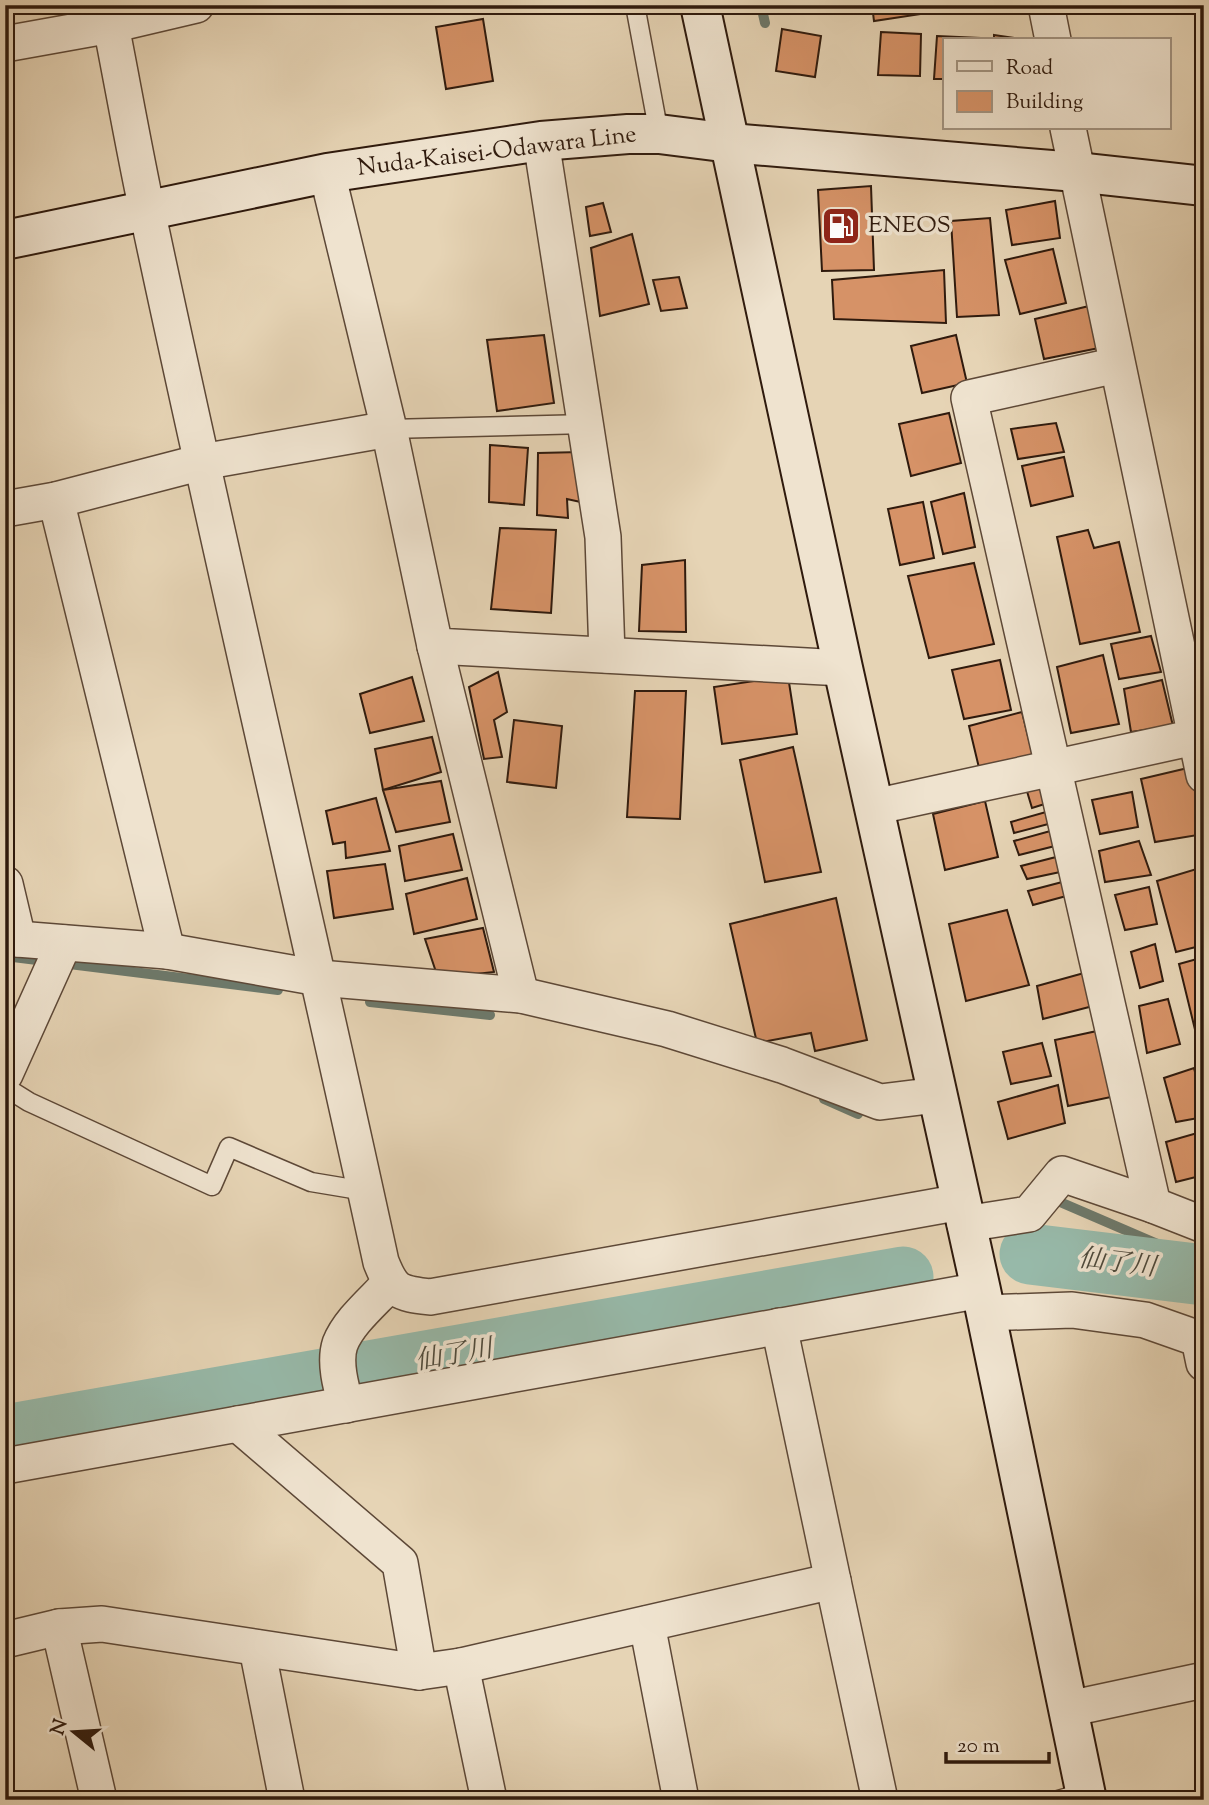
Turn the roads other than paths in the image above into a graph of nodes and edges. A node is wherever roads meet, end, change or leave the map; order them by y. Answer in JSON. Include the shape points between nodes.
{"nodes":[{"id":1,"x":196,"y":5,"type":"edge"},
{"id":2,"x":635,"y":5,"type":"edge"},
{"id":3,"x":700,"y":5,"type":"edge"},
{"id":4,"x":1046,"y":5,"type":"edge"},
{"id":5,"x":109,"y":15,"type":"edge"},
{"id":6,"x":1052,"y":38,"type":"edge"},
{"id":7,"x":5,"y":44,"type":"edge"},
{"id":8,"x":1068,"y":130,"type":"edge"},
{"id":9,"x":659,"y":134,"type":"junction"},
{"id":10,"x":541,"y":142,"type":"junction"},
{"id":11,"x":730,"y":143,"type":"junction"},
{"id":12,"x":1076,"y":172,"type":"junction"},
{"id":13,"x":327,"y":173,"type":"junction"},
{"id":14,"x":1204,"y":186,"type":"edge"},
{"id":15,"x":147,"y":212,"type":"junction"},
{"id":16,"x":5,"y":240,"type":"edge"},
{"id":17,"x":1117,"y":365,"type":"junction"},
{"id":18,"x":587,"y":424,"type":"junction"},
{"id":19,"x":389,"y":429,"type":"junction"},
{"id":20,"x":202,"y":462,"type":"junction"},
{"id":21,"x":56,"y":500,"type":"junction"},
{"id":22,"x":5,"y":509,"type":"edge"},
{"id":23,"x":435,"y":646,"type":"junction"},
{"id":24,"x":607,"y":655,"type":"junction"},
{"id":25,"x":843,"y":668,"type":"junction"},
{"id":26,"x":1195,"y":737,"type":"junction"},
{"id":27,"x":1053,"y":768,"type":"junction"},
{"id":28,"x":1204,"y":775,"type":"edge"},
{"id":29,"x":874,"y":807,"type":"junction"},
{"id":30,"x":5,"y":884,"type":"edge"},
{"id":31,"x":12,"y":939,"type":"edge"},
{"id":32,"x":63,"y":944,"type":"junction"},
{"id":33,"x":167,"y":951,"type":"junction"},
{"id":34,"x":319,"y":978,"type":"junction"},
{"id":35,"x":521,"y":995,"type":"junction"},
{"id":36,"x":5,"y":1074,"type":"edge"},
{"id":37,"x":5,"y":1087,"type":"edge"},
{"id":38,"x":937,"y":1095,"type":"junction"},
{"id":39,"x":365,"y":1191,"type":"junction"},
{"id":40,"x":1153,"y":1205,"type":"junction"},
{"id":41,"x":963,"y":1213,"type":"junction"},
{"id":42,"x":1204,"y":1225,"type":"edge"},
{"id":43,"x":390,"y":1283,"type":"junction"},
{"id":44,"x":983,"y":1302,"type":"junction"},
{"id":45,"x":779,"y":1326,"type":"junction"},
{"id":46,"x":1204,"y":1363,"type":"edge"},
{"id":47,"x":342,"y":1388,"type":"junction"},
{"id":48,"x":238,"y":1424,"type":"junction"},
{"id":49,"x":5,"y":1466,"type":"edge"},
{"id":50,"x":833,"y":1581,"type":"junction"},
{"id":51,"x":647,"y":1624,"type":"junction"},
{"id":52,"x":59,"y":1627,"type":"junction"},
{"id":53,"x":5,"y":1640,"type":"edge"},
{"id":54,"x":257,"y":1648,"type":"junction"},
{"id":55,"x":461,"y":1666,"type":"junction"},
{"id":56,"x":419,"y":1672,"type":"junction"},
{"id":57,"x":1204,"y":1680,"type":"edge"},
{"id":58,"x":1068,"y":1709,"type":"junction"},
{"id":59,"x":1077,"y":1797,"type":"edge"},
{"id":60,"x":99,"y":1800,"type":"edge"},
{"id":61,"x":287,"y":1800,"type":"edge"},
{"id":62,"x":489,"y":1800,"type":"edge"},
{"id":63,"x":681,"y":1800,"type":"edge"},
{"id":64,"x":880,"y":1800,"type":"edge"}],
"edges":[{"from":1,"to":5,"type":"street"},
{"from":2,"to":9,"type":"lane"},
{"from":3,"to":11,"type":"street"},
{"from":4,"to":6,"type":"street"},
{"from":5,"to":7,"type":"street"},
{"from":5,"to":15,"type":"street"},
{"from":8,"to":12,"type":"street"},
{"from":9,"to":10,"type":"street","name":"Nuda-Kaisei-Odawara Line"},
{"from":9,"to":11,"type":"street","name":"Nuda-Kaisei-Odawara Line"},
{"from":10,"to":13,"type":"street","name":"Nuda-Kaisei-Odawara Line"},
{"from":10,"to":18,"type":"street"},
{"from":11,"to":12,"type":"street","name":"Nuda-Kaisei-Odawara Line"},
{"from":11,"to":25,"type":"street"},
{"from":12,"to":14,"type":"street","name":"Nuda-Kaisei-Odawara Line"},
{"from":12,"to":17,"type":"street"},
{"from":13,"to":15,"type":"street","name":"Nuda-Kaisei-Odawara Line"},
{"from":13,"to":19,"type":"street"},
{"from":15,"to":16,"type":"street","name":"Nuda-Kaisei-Odawara Line"},
{"from":15,"to":20,"type":"street"},
{"from":17,"to":26,"type":"street"},
{"from":17,"to":27,"type":"street","via":[[969,398]]},
{"from":18,"to":19,"type":"lane"},
{"from":18,"to":24,"type":"street","via":[[603,537]]},
{"from":19,"to":20,"type":"street"},
{"from":19,"to":23,"type":"street"},
{"from":20,"to":21,"type":"street"},
{"from":20,"to":34,"type":"street"},
{"from":21,"to":22,"type":"street"},
{"from":21,"to":33,"type":"street"},
{"from":23,"to":24,"type":"street"},
{"from":23,"to":35,"type":"street"},
{"from":24,"to":25,"type":"street"},
{"from":25,"to":29,"type":"street"},
{"from":26,"to":27,"type":"street"},
{"from":26,"to":28,"type":"street"},
{"from":27,"to":29,"type":"street"},
{"from":27,"to":40,"type":"street"},
{"from":29,"to":38,"type":"street"},
{"from":30,"to":31,"type":"street"},
{"from":31,"to":32,"type":"street"},
{"from":32,"to":33,"type":"street"},
{"from":32,"to":36,"type":"street"},
{"from":33,"to":34,"type":"street"},
{"from":34,"to":35,"type":"street"},
{"from":34,"to":39,"type":"street"},
{"from":35,"to":38,"type":"street","via":[[667,1029],[880,1102]]},
{"from":37,"to":39,"type":"lane","via":[[212,1186],[229,1147],[311,1182]]},
{"from":38,"to":41,"type":"street"},
{"from":39,"to":43,"type":"street"},
{"from":40,"to":41,"type":"street","via":[[1062,1174],[1029,1214]]},
{"from":40,"to":42,"type":"street"},
{"from":41,"to":43,"type":"street","via":[[430,1297],[406,1294]]},
{"from":41,"to":44,"type":"street"},
{"from":43,"to":47,"type":"street","via":[[340,1345]]},
{"from":44,"to":45,"type":"street"},
{"from":44,"to":46,"type":"street","via":[[1145,1320],[1199,1339]]},
{"from":44,"to":58,"type":"street"},
{"from":45,"to":47,"type":"street"},
{"from":45,"to":50,"type":"street"},
{"from":47,"to":48,"type":"street"},
{"from":48,"to":49,"type":"street"},
{"from":48,"to":56,"type":"street","via":[[400,1563]]},
{"from":50,"to":51,"type":"street"},
{"from":50,"to":64,"type":"street"},
{"from":51,"to":55,"type":"street"},
{"from":51,"to":63,"type":"street"},
{"from":52,"to":53,"type":"street"},
{"from":52,"to":54,"type":"street","via":[[103,1624]]},
{"from":52,"to":60,"type":"street"},
{"from":54,"to":56,"type":"street"},
{"from":54,"to":61,"type":"street"},
{"from":55,"to":56,"type":"street"},
{"from":55,"to":62,"type":"street"},
{"from":57,"to":58,"type":"street"},
{"from":58,"to":59,"type":"street"}]}
